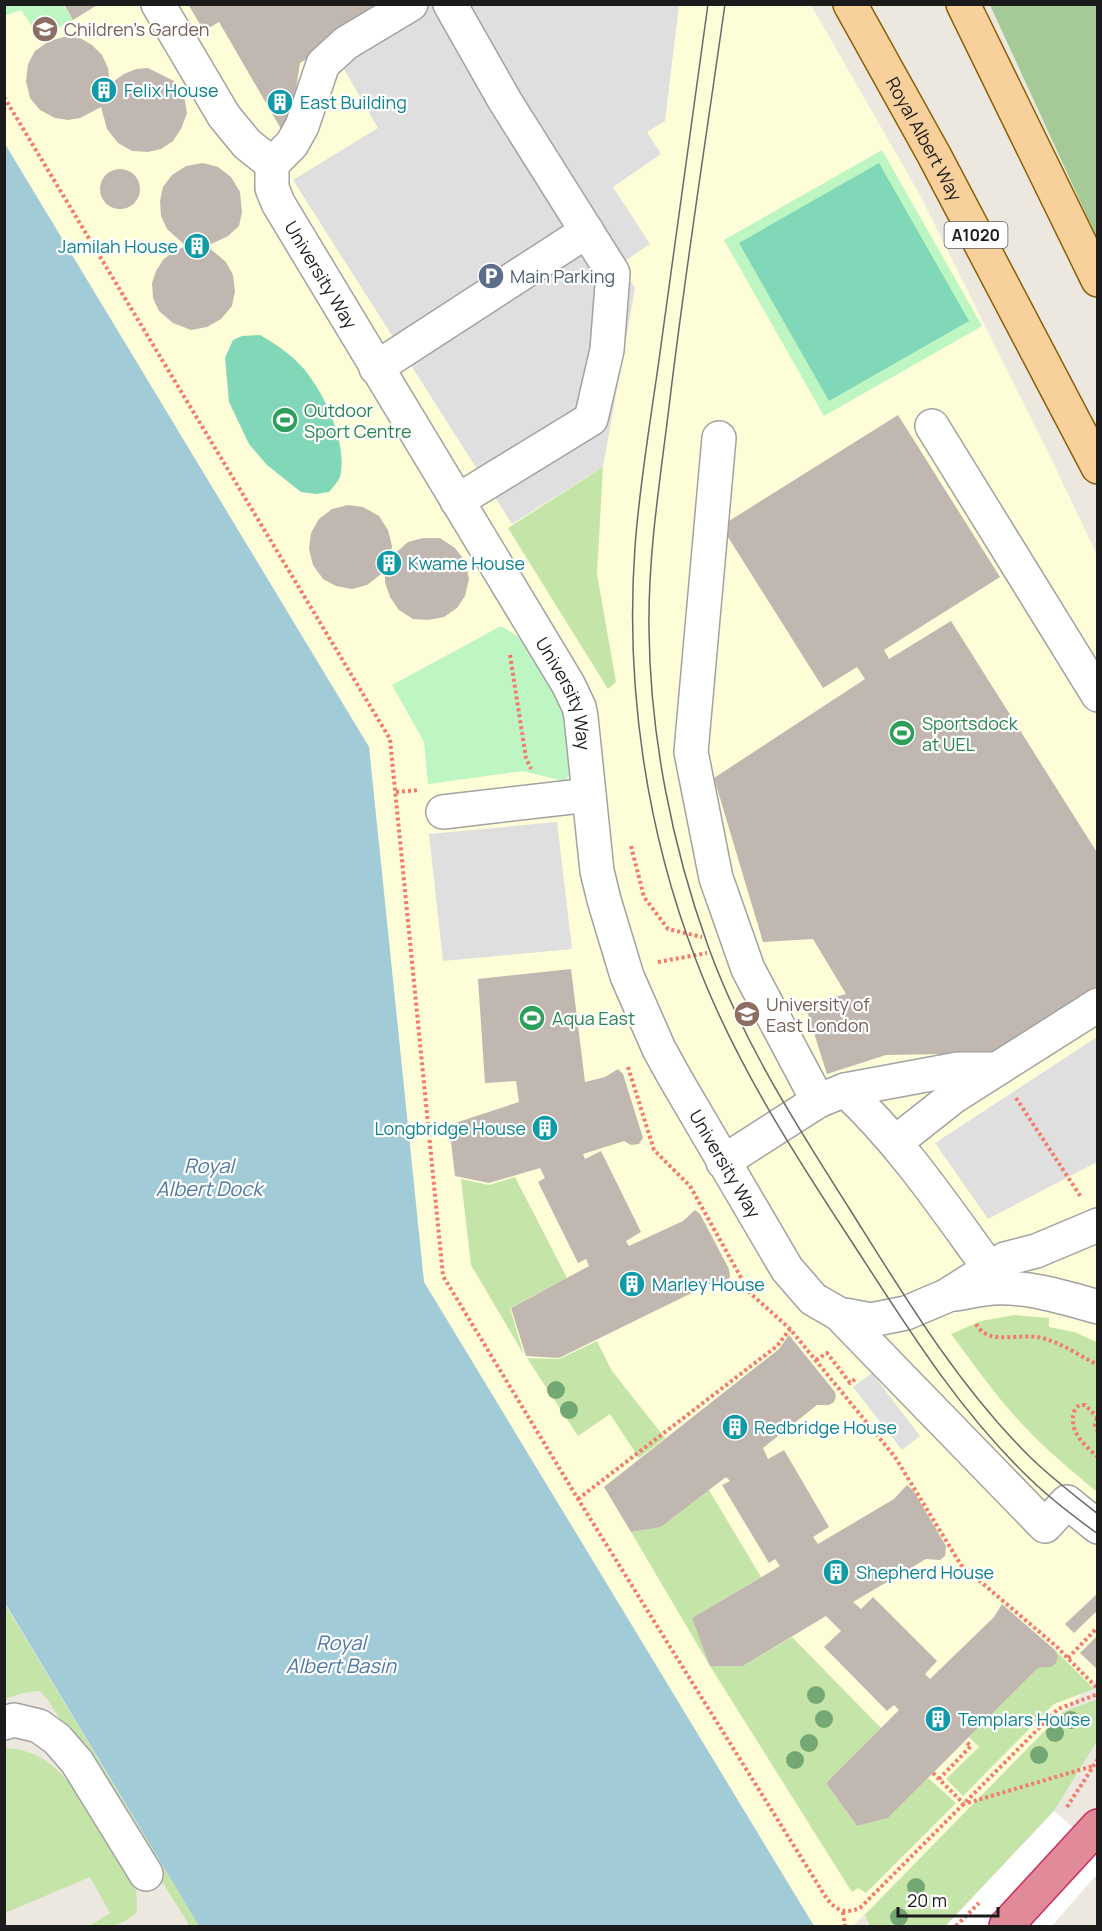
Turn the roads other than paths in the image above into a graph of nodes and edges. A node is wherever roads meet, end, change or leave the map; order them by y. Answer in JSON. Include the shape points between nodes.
{"nodes":[{"id":1,"x":158,"y":4,"type":"edge"},
{"id":2,"x":411,"y":4,"type":"edge"},
{"id":3,"x":450,"y":4,"type":"edge"},
{"id":4,"x":850,"y":4,"type":"edge"},
{"id":5,"x":963,"y":4,"type":"edge"},
{"id":6,"x":272,"y":164,"type":"junction"},
{"id":7,"x":587,"y":231,"type":"junction"},
{"id":8,"x":1098,"y":280,"type":"edge"},
{"id":9,"x":376,"y":368,"type":"junction"},
{"id":10,"x":932,"y":426,"type":"dead end"},
{"id":11,"x":719,"y":438,"type":"dead end"},
{"id":12,"x":1098,"y":467,"type":"edge"},
{"id":13,"x":457,"y":501,"type":"junction"},
{"id":14,"x":1098,"y":695,"type":"edge"},
{"id":15,"x":589,"y":795,"type":"junction"},
{"id":16,"x":443,"y":812,"type":"dead end"},
{"id":17,"x":1098,"y":1005,"type":"edge"},
{"id":18,"x":997,"y":1069,"type":"junction"},
{"id":19,"x":832,"y":1096,"type":"junction"},
{"id":20,"x":896,"y":1142,"type":"junction"},
{"id":21,"x":723,"y":1162,"type":"junction"},
{"id":22,"x":1091,"y":1213,"type":"edge"},
{"id":23,"x":989,"y":1268,"type":"junction"},
{"id":24,"x":946,"y":1296,"type":"junction"},
{"id":25,"x":1098,"y":1307,"type":"edge"},
{"id":26,"x":839,"y":1314,"type":"junction"},
{"id":27,"x":1098,"y":1527,"type":"edge"},
{"id":28,"x":4,"y":1722,"type":"edge"},
{"id":29,"x":1098,"y":1826,"type":"edge"},
{"id":30,"x":146,"y":1874,"type":"dead end"},
{"id":31,"x":1006,"y":1926,"type":"edge"}],
"edges":[{"from":1,"to":6,"type":"street","via":[[225,116],[247,144]]},
{"from":2,"to":6,"type":"street","via":[[346,43],[323,64],[302,126],[292,144]]},
{"from":3,"to":7,"type":"street","via":[[505,101]]},
{"from":4,"to":12,"type":"main road","name":"Royal Albert Way","number":"A1020"},
{"from":5,"to":8,"type":"main road"},
{"from":6,"to":9,"type":"street","name":"University Way","via":[[272,188],[278,203]]},
{"from":7,"to":9,"type":"street"},
{"from":7,"to":13,"type":"street","via":[[613,273],[608,350],[591,419]]},
{"from":9,"to":13,"type":"street","name":"University Way"},
{"from":10,"to":14,"type":"street"},
{"from":11,"to":19,"type":"street","via":[[692,752],[716,879],[748,969]]},
{"from":13,"to":15,"type":"street","name":"University Way","via":[[575,699],[581,717]]},
{"from":15,"to":16,"type":"street"},
{"from":15,"to":21,"type":"street","name":"University Way","via":[[597,871],[627,976],[659,1049]]},
{"from":17,"to":18,"type":"street"},
{"from":18,"to":19,"type":"street","via":[[958,1069]]},
{"from":18,"to":20,"type":"street","via":[[953,1097]]},
{"from":19,"to":20,"type":"street","via":[[873,1116]]},
{"from":19,"to":21,"type":"street"},
{"from":20,"to":23,"type":"street"},
{"from":21,"to":26,"type":"street","name":"University Way","via":[[787,1269],[813,1299]]},
{"from":22,"to":23,"type":"street","name":"University Way","via":[[1068,1239]]},
{"from":23,"to":24,"type":"street","name":"University Way"},
{"from":24,"to":25,"type":"street","name":"University Way","via":[[1018,1288]]},
{"from":24,"to":26,"type":"street","name":"University Way","via":[[890,1317],[871,1320]]},
{"from":26,"to":27,"type":"street","via":[[1045,1526],[1067,1502]]},
{"from":28,"to":30,"type":"street","via":[[14,1720],[39,1726],[57,1739],[77,1762]]},
{"from":29,"to":31,"type":"highway"}]}
